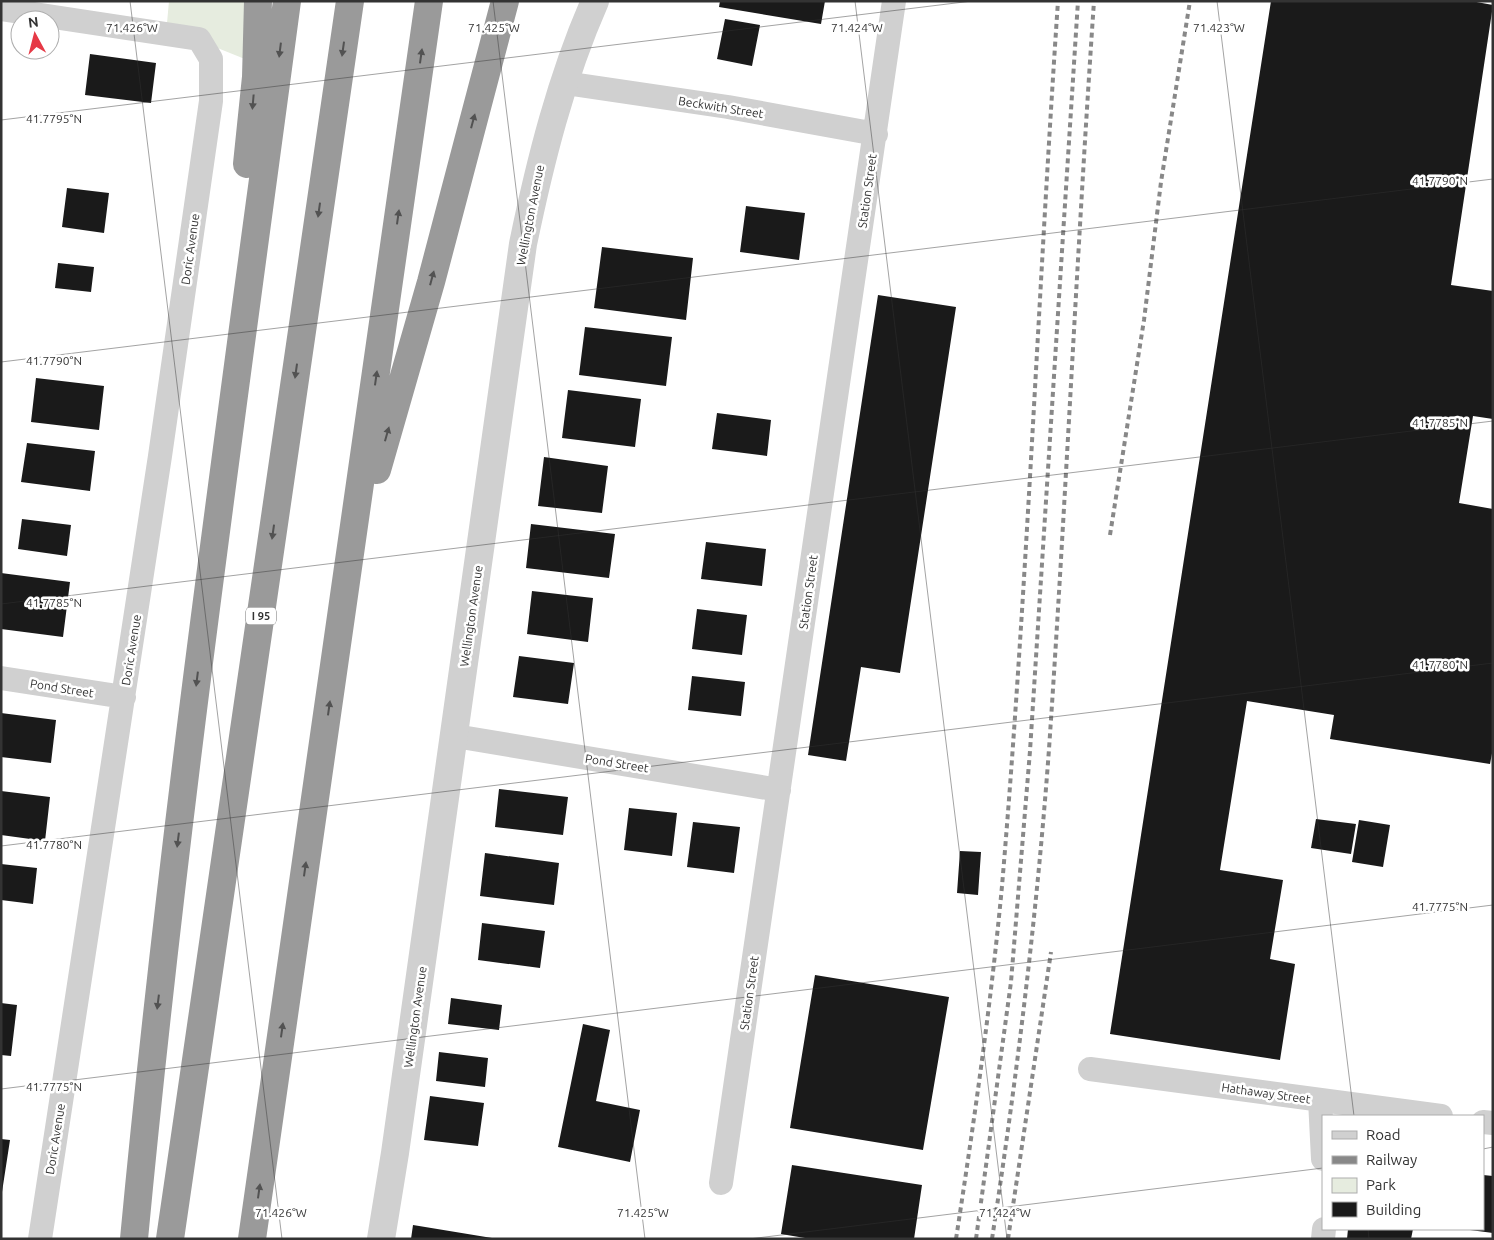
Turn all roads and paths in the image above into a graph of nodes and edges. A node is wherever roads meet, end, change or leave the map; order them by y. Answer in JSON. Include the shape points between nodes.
{"nodes":[{"id":1,"x":258,"y":1,"type":"edge"},
{"id":2,"x":287,"y":1,"type":"edge"},
{"id":3,"x":350,"y":1,"type":"edge"},
{"id":4,"x":429,"y":1,"type":"edge"},
{"id":5,"x":505,"y":1,"type":"edge"},
{"id":6,"x":595,"y":1,"type":"edge"},
{"id":7,"x":894,"y":1,"type":"edge"},
{"id":8,"x":1,"y":9,"type":"edge"},
{"id":9,"x":565,"y":83,"type":"junction"},
{"id":10,"x":876,"y":134,"type":"junction"},
{"id":11,"x":349,"y":565,"type":"junction"},
{"id":12,"x":200,"y":653,"type":"junction"},
{"id":13,"x":1,"y":678,"type":"edge"},
{"id":14,"x":124,"y":697,"type":"junction"},
{"id":15,"x":454,"y":736,"type":"junction"},
{"id":16,"x":779,"y":790,"type":"junction"},
{"id":17,"x":1090,"y":1069,"type":"dead end"},
{"id":18,"x":1320,"y":1100,"type":"junction"},
{"id":19,"x":1433,"y":1115,"type":"edge"},
{"id":20,"x":1322,"y":1139,"type":"edge"},
{"id":21,"x":721,"y":1182,"type":"dead end"},
{"id":22,"x":40,"y":1239,"type":"edge"},
{"id":23,"x":134,"y":1239,"type":"edge"},
{"id":24,"x":170,"y":1239,"type":"edge"},
{"id":25,"x":252,"y":1239,"type":"edge"},
{"id":26,"x":380,"y":1239,"type":"edge"}],
"edges":[{"from":1,"to":12,"type":"highway","one_way":true,"via":[[256,77]]},
{"from":2,"to":12,"type":"highway","one_way":true},
{"from":3,"to":24,"type":"highway","number":"I 95","one_way":true},
{"from":11,"to":4,"type":"highway","one_way":true},
{"from":11,"to":5,"type":"highway","one_way":true,"via":[[431,282]]},
{"from":6,"to":9,"type":"street","name":"Wellington Avenue"},
{"from":7,"to":10,"type":"street","name":"Station Street"},
{"from":8,"to":14,"type":"street","name":"Doric Avenue","via":[[200,39],[211,59],[211,100]]},
{"from":9,"to":10,"type":"street","name":"Beckwith Street","via":[[728,107]]},
{"from":9,"to":15,"type":"street","name":"Wellington Avenue","via":[[539,168],[523,244]]},
{"from":10,"to":16,"type":"street","name":"Station Street"},
{"from":25,"to":11,"type":"highway","one_way":true},
{"from":12,"to":23,"type":"highway","one_way":true,"via":[[156,1021]]},
{"from":13,"to":14,"type":"street","name":"Pond Street"},
{"from":14,"to":22,"type":"street","name":"Doric Avenue"},
{"from":15,"to":16,"type":"street","name":"Pond Street"},
{"from":15,"to":26,"type":"street","name":"Wellington Avenue"},
{"from":16,"to":21,"type":"street","name":"Station Street"},
{"from":17,"to":18,"type":"street","name":"Hathaway Street"},
{"from":18,"to":19,"type":"street","name":"Hathaway Street"},
{"from":18,"to":20,"type":"street"}]}
